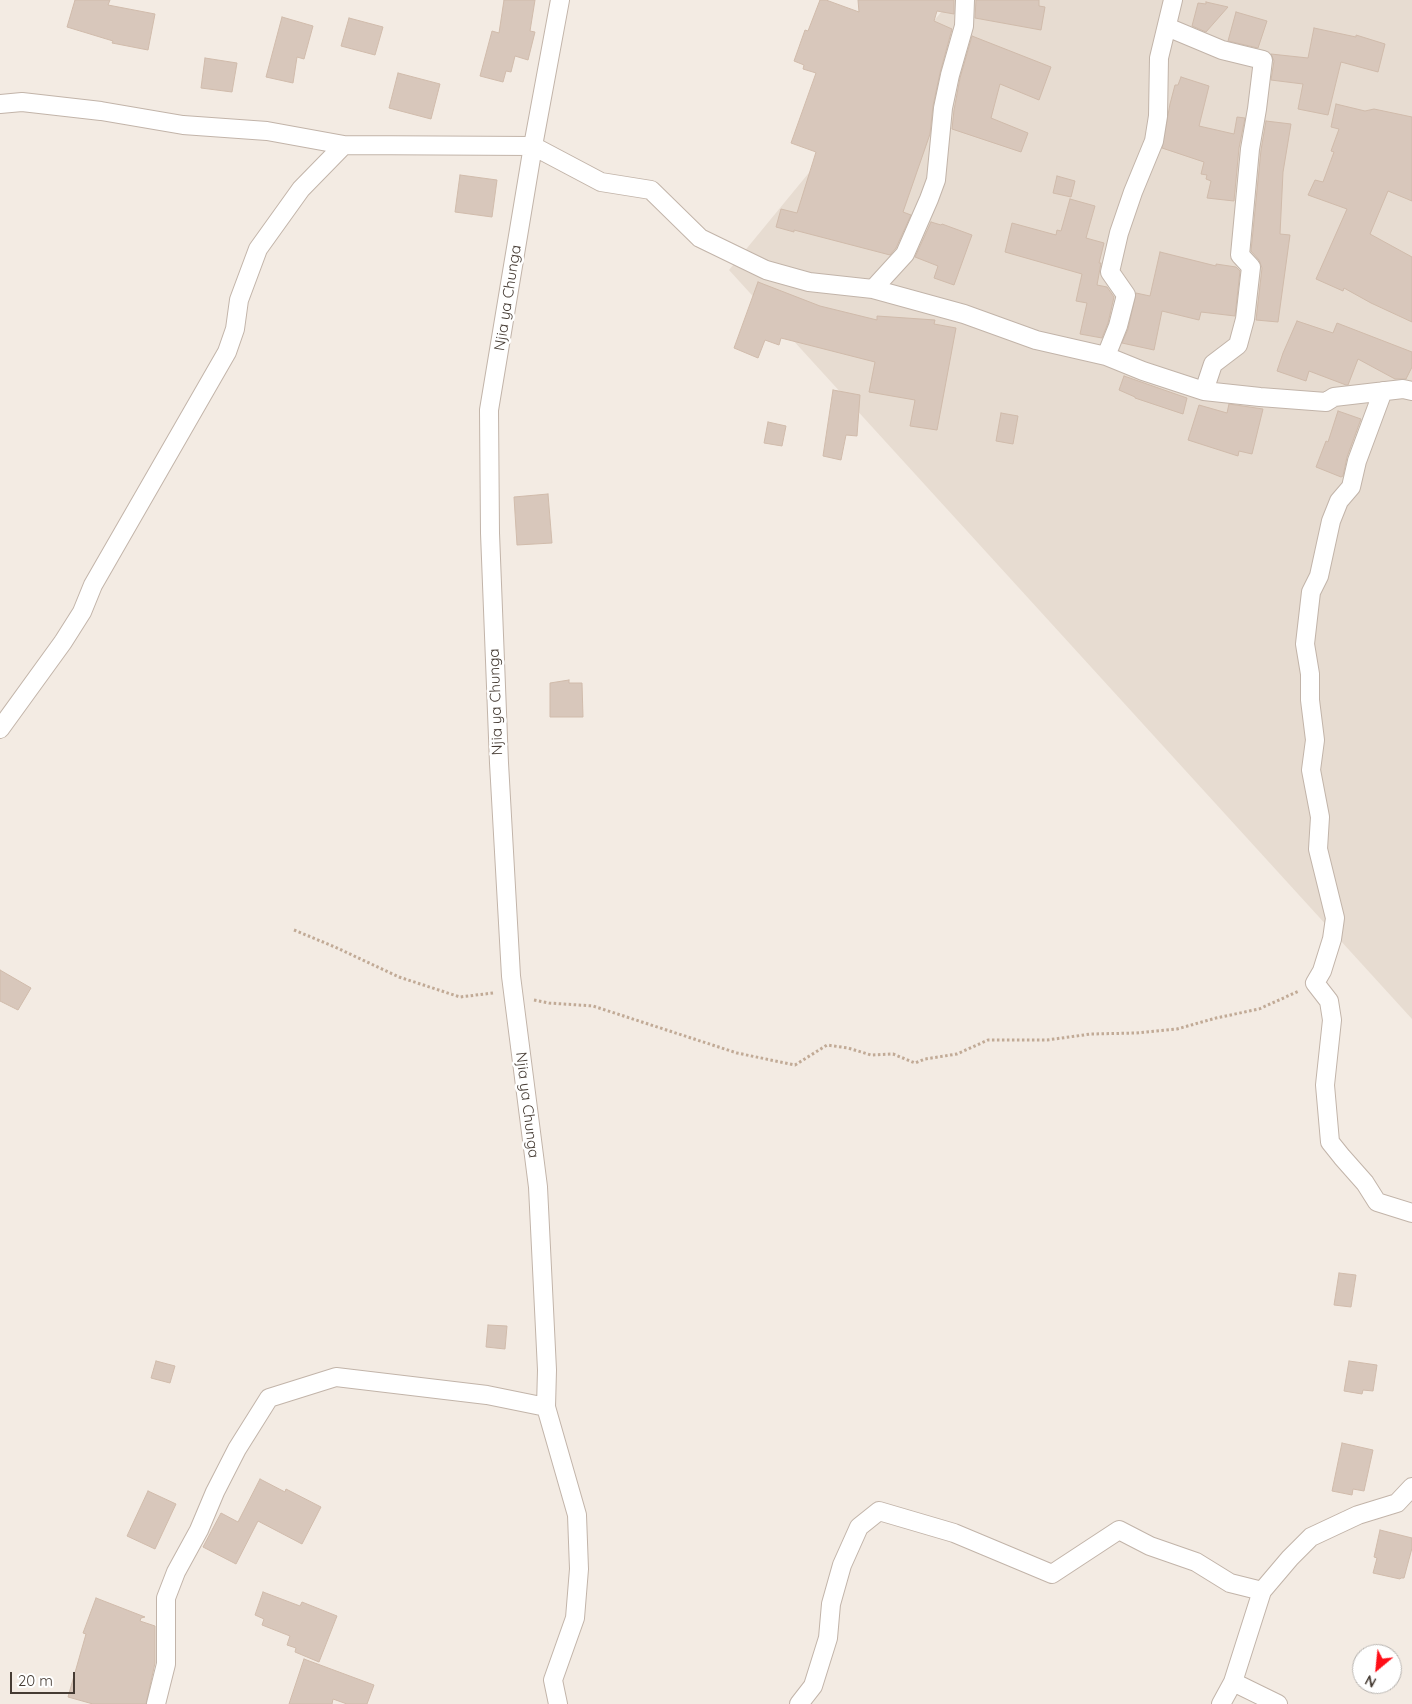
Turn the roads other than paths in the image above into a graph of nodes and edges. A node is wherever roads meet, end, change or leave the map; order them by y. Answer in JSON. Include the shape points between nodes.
{"nodes":[{"id":1,"x":560,"y":0,"type":"edge"},
{"id":2,"x":965,"y":0,"type":"edge"},
{"id":3,"x":1173,"y":0,"type":"edge"},
{"id":4,"x":1167,"y":27,"type":"junction"},
{"id":5,"x":0,"y":104,"type":"edge"},
{"id":6,"x":344,"y":145,"type":"junction"},
{"id":7,"x":533,"y":146,"type":"junction"},
{"id":8,"x":873,"y":289,"type":"junction"},
{"id":9,"x":1106,"y":356,"type":"junction"},
{"id":10,"x":1409,"y":386,"type":"edge"},
{"id":11,"x":1204,"y":390,"type":"junction"},
{"id":12,"x":1383,"y":391,"type":"junction"},
{"id":13,"x":0,"y":729,"type":"edge"},
{"id":14,"x":1412,"y":1213,"type":"edge"},
{"id":15,"x":546,"y":1407,"type":"junction"},
{"id":16,"x":1412,"y":1487,"type":"edge"},
{"id":17,"x":1262,"y":1591,"type":"junction"},
{"id":18,"x":1233,"y":1682,"type":"junction"},
{"id":19,"x":156,"y":1704,"type":"edge"},
{"id":20,"x":558,"y":1704,"type":"edge"},
{"id":21,"x":799,"y":1704,"type":"edge"},
{"id":22,"x":1221,"y":1704,"type":"edge"},
{"id":23,"x":1278,"y":1704,"type":"edge"}],
"edges":[{"from":1,"to":7,"type":"street","name":"Njia ya Chunga"},
{"from":2,"to":8,"type":"street","via":[[964,26],[943,108],[936,180],[905,254]]},
{"from":3,"to":4,"type":"street"},
{"from":4,"to":9,"type":"street","via":[[1159,58],[1154,141],[1119,233],[1110,272],[1126,295]]},
{"from":4,"to":11,"type":"street","via":[[1222,50],[1263,60],[1240,255],[1252,267],[1245,319],[1238,345],[1213,364]]},
{"from":5,"to":6,"type":"street","via":[[22,102],[101,111],[182,126],[267,131]]},
{"from":6,"to":7,"type":"street"},
{"from":6,"to":13,"type":"street","via":[[301,188],[258,249],[239,300],[235,329],[227,352],[93,585],[82,612]]},
{"from":7,"to":8,"type":"street","via":[[601,182],[651,190],[700,238],[766,270],[809,282]]},
{"from":7,"to":15,"type":"street","name":"Njia ya Chunga","via":[[489,410],[499,763],[513,995],[538,1187]]},
{"from":8,"to":9,"type":"street","via":[[964,314],[1036,340]]},
{"from":9,"to":11,"type":"street"},
{"from":10,"to":12,"type":"street"},
{"from":11,"to":12,"type":"street","via":[[1326,402],[1334,397]]},
{"from":12,"to":14,"type":"street","via":[[1351,486],[1339,501],[1331,521],[1311,592],[1305,644],[1315,740],[1311,770],[1320,817],[1318,849],[1335,918],[1332,939],[1315,983],[1329,1001],[1332,1020],[1326,1085],[1330,1142],[1365,1182],[1377,1202]]},
{"from":15,"to":19,"type":"street","via":[[487,1395],[336,1377],[269,1398],[221,1478],[166,1598],[166,1664]]},
{"from":15,"to":20,"type":"street","name":"Njia ya Chunga","via":[[577,1515],[579,1569],[575,1618],[553,1680]]},
{"from":16,"to":17,"type":"street","via":[[1397,1503],[1358,1515],[1311,1538]]},
{"from":17,"to":18,"type":"street"},
{"from":17,"to":21,"type":"street","via":[[1230,1583],[1196,1562],[1150,1546],[1118,1530],[1052,1574],[954,1533],[879,1511],[859,1527],[842,1565],[831,1604],[826,1646],[813,1686]]},
{"from":18,"to":22,"type":"street"},
{"from":18,"to":23,"type":"street"}]}
